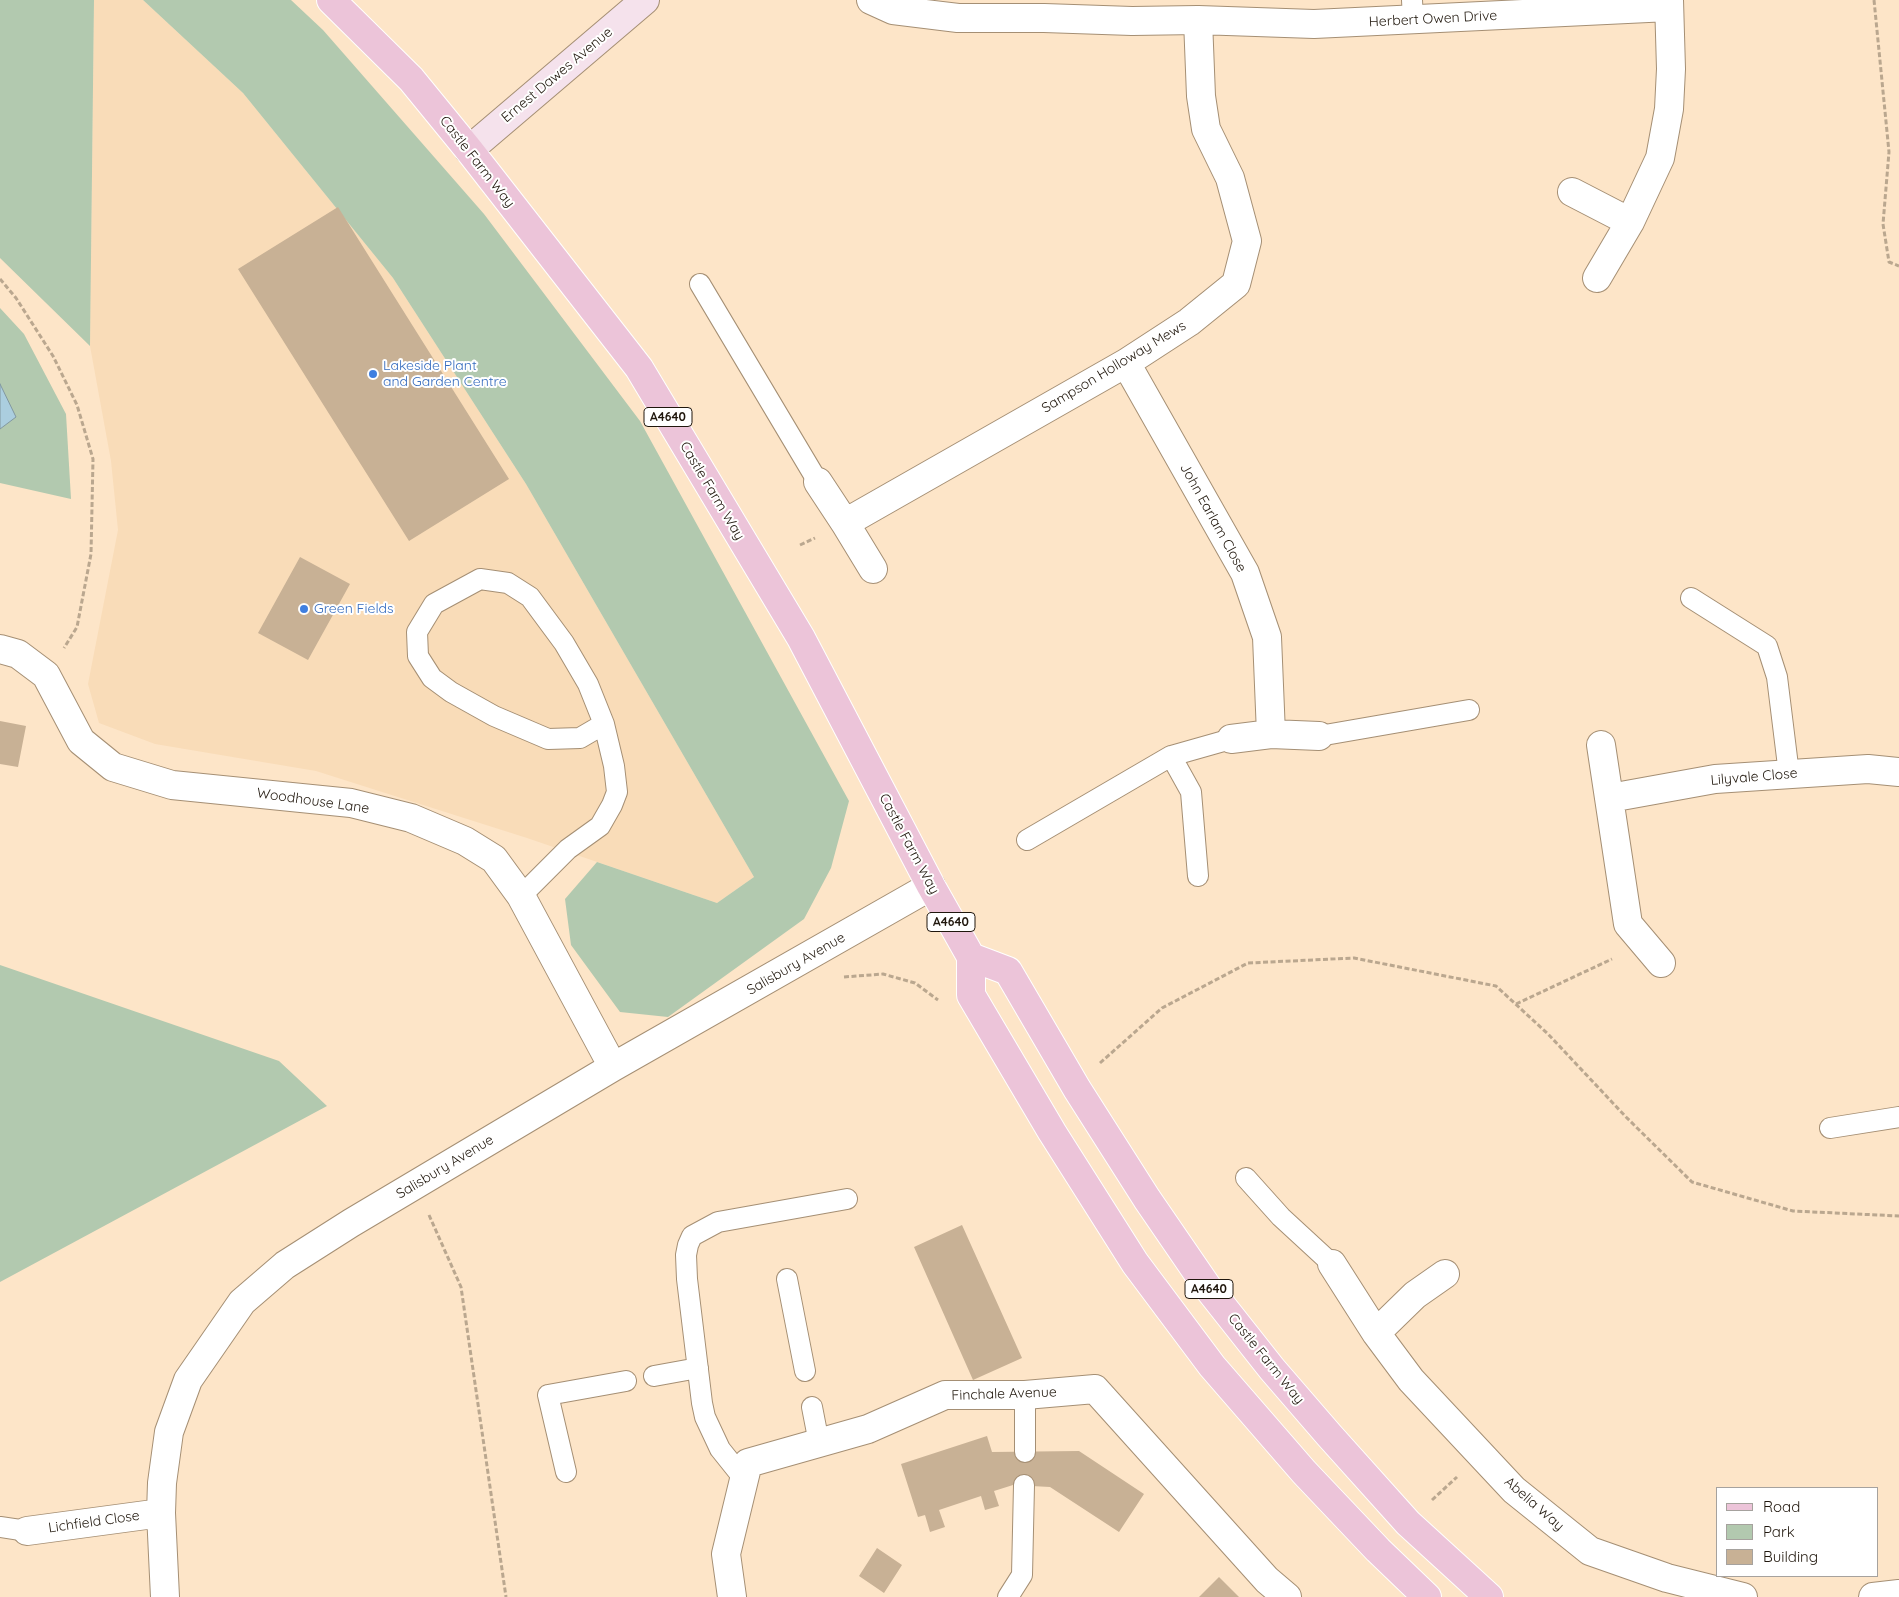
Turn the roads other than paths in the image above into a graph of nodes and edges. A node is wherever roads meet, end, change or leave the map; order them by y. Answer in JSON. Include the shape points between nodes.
{"nodes":[{"id":1,"x":331,"y":0,"type":"edge"},
{"id":2,"x":645,"y":0,"type":"edge"},
{"id":3,"x":871,"y":0,"type":"edge"},
{"id":4,"x":1669,"y":3,"type":"edge"},
{"id":5,"x":1413,"y":10,"type":"edge"},
{"id":6,"x":1198,"y":20,"type":"junction"},
{"id":7,"x":469,"y":150,"type":"junction"},
{"id":8,"x":1572,"y":192,"type":"dead end"},
{"id":9,"x":1630,"y":222,"type":"junction"},
{"id":10,"x":1597,"y":278,"type":"dead end"},
{"id":11,"x":700,"y":284,"type":"dead end"},
{"id":12,"x":1126,"y":363,"type":"junction"},
{"id":13,"x":818,"y":482,"type":"joint"},
{"id":14,"x":845,"y":524,"type":"junction"},
{"id":15,"x":873,"y":569,"type":"dead end"},
{"id":16,"x":1691,"y":598,"type":"dead end"},
{"id":17,"x":0,"y":649,"type":"edge"},
{"id":18,"x":1469,"y":710,"type":"dead end"},
{"id":19,"x":604,"y":724,"type":"junction"},
{"id":20,"x":1271,"y":734,"type":"junction"},
{"id":21,"x":1319,"y":736,"type":"joint"},
{"id":22,"x":1232,"y":739,"type":"joint"},
{"id":23,"x":1601,"y":745,"type":"dead end"},
{"id":24,"x":1171,"y":756,"type":"junction"},
{"id":25,"x":1899,"y":772,"type":"edge"},
{"id":26,"x":1789,"y":774,"type":"junction"},
{"id":27,"x":1610,"y":798,"type":"junction"},
{"id":28,"x":1027,"y":840,"type":"dead end"},
{"id":29,"x":1198,"y":876,"type":"dead end"},
{"id":30,"x":931,"y":886,"type":"junction"},
{"id":31,"x":521,"y":896,"type":"junction"},
{"id":32,"x":1653,"y":953,"type":"road end"},
{"id":33,"x":971,"y":957,"type":"junction"},
{"id":34,"x":612,"y":1068,"type":"junction"},
{"id":35,"x":1899,"y":1117,"type":"edge"},
{"id":36,"x":1830,"y":1128,"type":"dead end"},
{"id":37,"x":1246,"y":1178,"type":"dead end"},
{"id":38,"x":847,"y":1199,"type":"dead end"},
{"id":39,"x":1332,"y":1264,"type":"joint"},
{"id":40,"x":1445,"y":1274,"type":"dead end"},
{"id":41,"x":787,"y":1279,"type":"dead end"},
{"id":42,"x":1376,"y":1333,"type":"junction"},
{"id":43,"x":698,"y":1368,"type":"junction"},
{"id":44,"x":805,"y":1371,"type":"dead end"},
{"id":45,"x":654,"y":1376,"type":"dead end"},
{"id":46,"x":626,"y":1381,"type":"dead end"},
{"id":47,"x":1026,"y":1395,"type":"junction"},
{"id":48,"x":812,"y":1407,"type":"dead end"},
{"id":49,"x":819,"y":1443,"type":"junction"},
{"id":50,"x":1024,"y":1452,"type":"dead end"},
{"id":51,"x":566,"y":1472,"type":"dead end"},
{"id":52,"x":744,"y":1479,"type":"junction"},
{"id":53,"x":1024,"y":1485,"type":"dead end"},
{"id":54,"x":161,"y":1514,"type":"junction"},
{"id":55,"x":0,"y":1527,"type":"edge"},
{"id":56,"x":27,"y":1531,"type":"joint"},
{"id":57,"x":1899,"y":1594,"type":"edge"},
{"id":58,"x":165,"y":1597,"type":"edge"},
{"id":59,"x":732,"y":1597,"type":"edge"},
{"id":60,"x":1008,"y":1597,"type":"edge"},
{"id":61,"x":1287,"y":1597,"type":"edge"},
{"id":62,"x":1427,"y":1597,"type":"edge"},
{"id":63,"x":1489,"y":1597,"type":"edge"},
{"id":64,"x":1743,"y":1597,"type":"edge"},
{"id":65,"x":1873,"y":1597,"type":"edge"}],
"edges":[{"from":1,"to":7,"type":"main road","name":"Castle Farm Way","number":"A4640","via":[[411,79]]},
{"from":2,"to":7,"type":"street","name":"Ernest Dawes Avenue"},
{"from":3,"to":6,"type":"street","via":[[893,10],[958,18]]},
{"from":4,"to":5,"type":"street","name":"Herbert Owen Drive"},
{"from":4,"to":9,"type":"street","name":"Herbert Owen Drive","via":[[1669,109],[1660,158]]},
{"from":5,"to":6,"type":"street","name":"Herbert Owen Drive","via":[[1314,24]]},
{"from":6,"to":12,"type":"street","name":"Sampson Holloway Mews","via":[[1201,96],[1206,129],[1230,178],[1247,241],[1236,284],[1189,322]]},
{"from":7,"to":30,"type":"main road","name":"Castle Farm Way","number":"A4640","via":[[638,368],[801,638]]},
{"from":8,"to":9,"type":"street"},
{"from":9,"to":10,"type":"street","name":"Herbert Owen Drive"},
{"from":11,"to":13,"type":"lane"},
{"from":12,"to":14,"type":"street","name":"Sampson Holloway Mews"},
{"from":12,"to":20,"type":"street","name":"John Earlam Close","via":[[1245,574],[1266,637]]},
{"from":13,"to":14,"type":"street"},
{"from":14,"to":15,"type":"street"},
{"from":16,"to":26,"type":"lane","via":[[1768,646],[1777,677]]},
{"from":17,"to":31,"type":"street","name":"Woodhouse Lane","via":[[18,654],[46,675],[81,742],[113,767],[172,785],[352,803],[412,818],[465,841],[494,859]]},
{"from":18,"to":21,"type":"lane"},
{"from":19,"to":19,"type":"lane","via":[[588,684],[564,644],[530,597],[508,583],[480,579],[434,604],[417,632],[418,656],[432,678],[494,716],[548,740],[580,738]]},
{"from":19,"to":31,"type":"lane","via":[[617,792],[612,805],[600,826],[568,849]]},
{"from":20,"to":21,"type":"street"},
{"from":20,"to":22,"type":"street"},
{"from":22,"to":24,"type":"lane"},
{"from":23,"to":27,"type":"street"},
{"from":24,"to":28,"type":"lane"},
{"from":24,"to":29,"type":"lane","via":[[1191,792]]},
{"from":25,"to":26,"type":"street","name":"Lilyvale Close","via":[[1868,769]]},
{"from":26,"to":27,"type":"street","name":"Lilyvale Close","via":[[1715,779]]},
{"from":27,"to":32,"type":"street","via":[[1628,924]]},
{"from":30,"to":33,"type":"main road","name":"Castle Farm Way","number":"A4640"},
{"from":30,"to":34,"type":"street","name":"Salisbury Avenue"},
{"from":31,"to":34,"type":"street","name":"Woodhouse Lane"},
{"from":33,"to":62,"type":"main road","name":"Castle Farm Way","number":"A4640","via":[[971,995],[1135,1263],[1212,1366],[1311,1479]]},
{"from":33,"to":63,"type":"main road","name":"Castle Farm Way","number":"A4640","via":[[1008,971],[1077,1089],[1147,1199],[1208,1288],[1272,1369],[1408,1523]]},
{"from":34,"to":54,"type":"street","name":"Salisbury Avenue","via":[[351,1223],[285,1265],[242,1302],[188,1380],[169,1432]]},
{"from":35,"to":36,"type":"lane"},
{"from":37,"to":39,"type":"lane","via":[[1281,1217]]},
{"from":38,"to":43,"type":"lane","via":[[718,1222],[692,1236],[686,1255],[687,1279]]},
{"from":39,"to":42,"type":"street","name":"Abelia Way"},
{"from":40,"to":42,"type":"street","via":[[1415,1295]]},
{"from":41,"to":44,"type":"lane"},
{"from":42,"to":64,"type":"street","name":"Abelia Way","via":[[1411,1380],[1514,1490],[1590,1551],[1667,1578]]},
{"from":43,"to":45,"type":"lane"},
{"from":43,"to":52,"type":"lane","via":[[708,1426],[720,1449]]},
{"from":46,"to":51,"type":"lane","via":[[548,1394]]},
{"from":47,"to":49,"type":"street","name":"Finchale Avenue","via":[[945,1395],[868,1429]]},
{"from":47,"to":50,"type":"lane"},
{"from":47,"to":61,"type":"street","name":"Finchale Avenue","via":[[1095,1389],[1267,1580]]},
{"from":48,"to":49,"type":"lane"},
{"from":49,"to":52,"type":"street","name":"Finchale Avenue","via":[[748,1463]]},
{"from":52,"to":59,"type":"street","name":"Finchale Avenue","via":[[726,1554]]},
{"from":53,"to":60,"type":"lane","via":[[1022,1574]]},
{"from":54,"to":56,"type":"street","name":"Lichfield Close"},
{"from":54,"to":58,"type":"street","name":"Salisbury Avenue"},
{"from":55,"to":56,"type":"lane"},
{"from":57,"to":65,"type":"street"}]}
